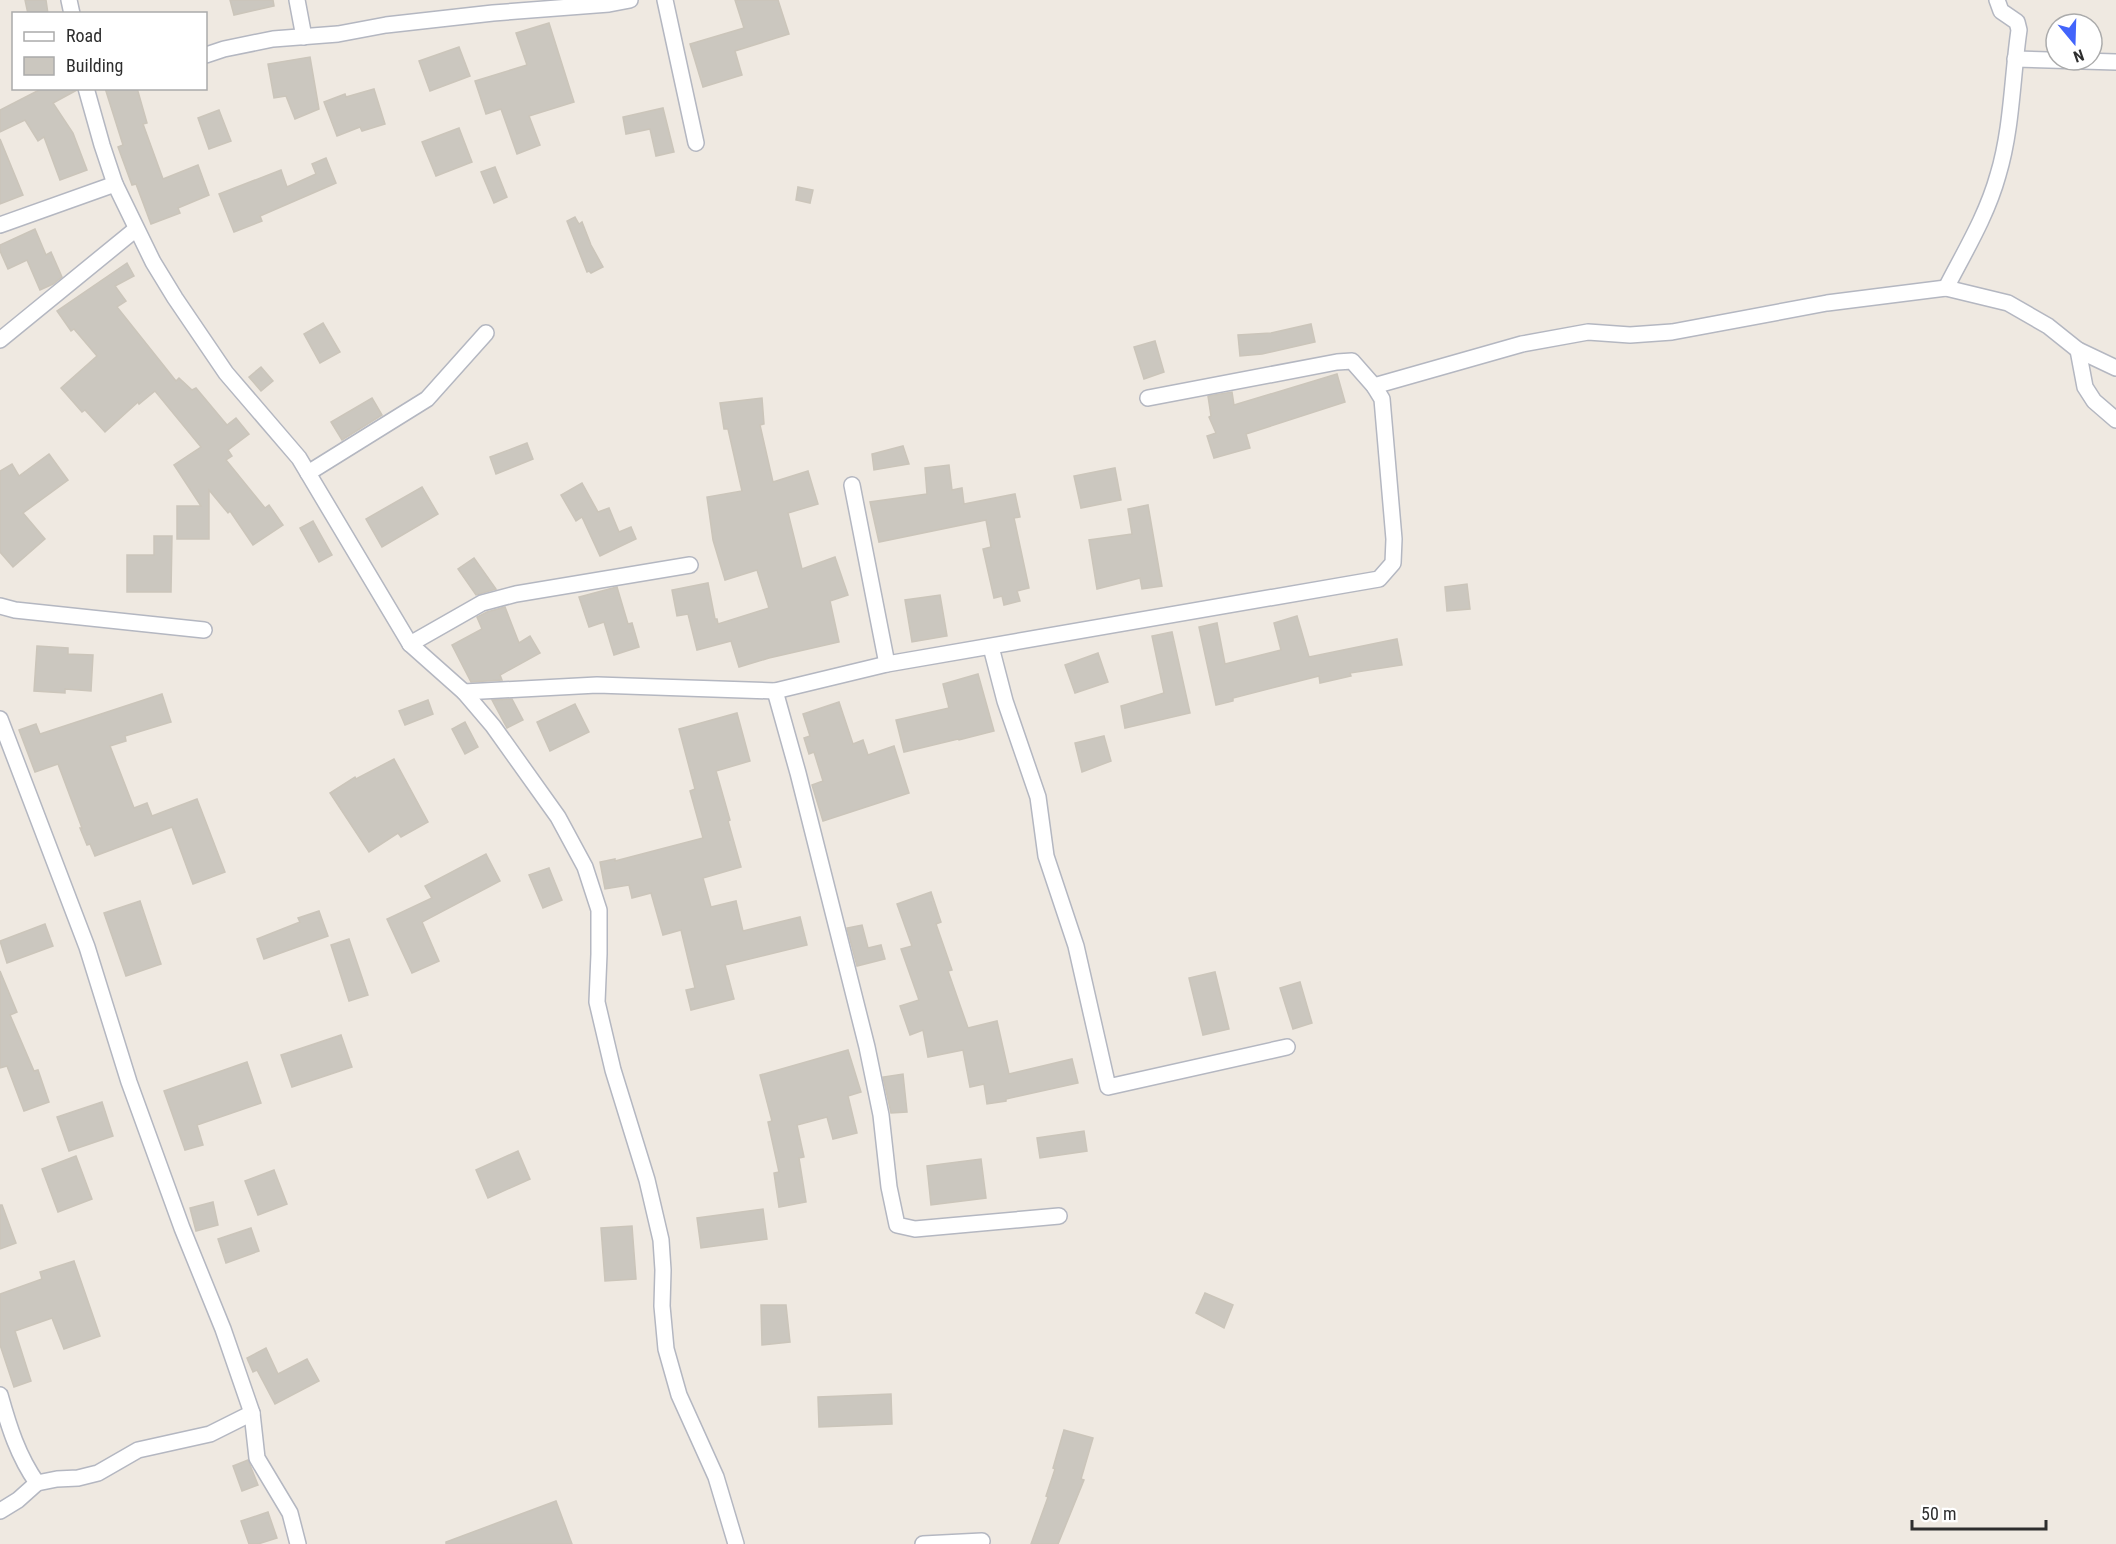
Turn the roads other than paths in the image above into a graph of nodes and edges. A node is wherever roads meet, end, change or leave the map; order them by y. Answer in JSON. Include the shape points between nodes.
{"nodes":[{"id":1,"x":297,"y":0,"type":"edge"},
{"id":2,"x":630,"y":0,"type":"edge"},
{"id":3,"x":665,"y":0,"type":"edge"},
{"id":4,"x":1997,"y":0,"type":"edge"},
{"id":5,"x":575,"y":3,"type":"edge"},
{"id":6,"x":304,"y":37,"type":"junction"},
{"id":7,"x":207,"y":55,"type":"edge"},
{"id":8,"x":2015,"y":59,"type":"junction"},
{"id":9,"x":2116,"y":62,"type":"edge"},
{"id":10,"x":87,"y":90,"type":"edge"},
{"id":11,"x":696,"y":143,"type":"dead end"},
{"id":12,"x":115,"y":184,"type":"junction"},
{"id":13,"x":0,"y":225,"type":"edge"},
{"id":14,"x":136,"y":229,"type":"junction"},
{"id":15,"x":1946,"y":288,"type":"junction"},
{"id":16,"x":486,"y":333,"type":"dead end"},
{"id":17,"x":0,"y":340,"type":"edge"},
{"id":18,"x":2078,"y":350,"type":"junction"},
{"id":19,"x":2116,"y":368,"type":"edge"},
{"id":20,"x":1374,"y":386,"type":"junction"},
{"id":21,"x":1148,"y":398,"type":"dead end"},
{"id":22,"x":2116,"y":420,"type":"edge"},
{"id":23,"x":308,"y":473,"type":"junction"},
{"id":24,"x":852,"y":485,"type":"dead end"},
{"id":25,"x":690,"y":565,"type":"dead end"},
{"id":26,"x":0,"y":606,"type":"edge"},
{"id":27,"x":204,"y":630,"type":"dead end"},
{"id":28,"x":410,"y":644,"type":"junction"},
{"id":29,"x":991,"y":647,"type":"junction"},
{"id":30,"x":887,"y":664,"type":"junction"},
{"id":31,"x":775,"y":691,"type":"junction"},
{"id":32,"x":464,"y":692,"type":"junction"},
{"id":33,"x":0,"y":719,"type":"edge"},
{"id":34,"x":1287,"y":1047,"type":"dead end"},
{"id":35,"x":1059,"y":1216,"type":"dead end"},
{"id":36,"x":0,"y":1395,"type":"edge"},
{"id":37,"x":252,"y":1413,"type":"junction"},
{"id":38,"x":37,"y":1483,"type":"junction"},
{"id":39,"x":0,"y":1511,"type":"edge"},
{"id":40,"x":982,"y":1541,"type":"dead end"},
{"id":41,"x":298,"y":1544,"type":"edge"},
{"id":42,"x":736,"y":1544,"type":"edge"},
{"id":43,"x":922,"y":1544,"type":"edge"}],
"edges":[{"from":1,"to":6,"type":"street"},
{"from":2,"to":5,"type":"street"},
{"from":3,"to":11,"type":"street"},
{"from":4,"to":8,"type":"street","via":[[2001,11],[2017,22]]},
{"from":5,"to":6,"type":"street"},
{"from":6,"to":7,"type":"street","via":[[273,39]]},
{"from":8,"to":9,"type":"street"},
{"from":8,"to":15,"type":"street","via":[[1998,175],[1981,221]]},
{"from":10,"to":12,"type":"street"},
{"from":12,"to":13,"type":"street"},
{"from":12,"to":14,"type":"street"},
{"from":14,"to":17,"type":"street"},
{"from":14,"to":23,"type":"street","via":[[175,298],[226,373]]},
{"from":15,"to":18,"type":"street","via":[[2008,303],[2048,326]]},
{"from":15,"to":20,"type":"street","via":[[1827,303],[1672,332],[1588,332],[1522,344]]},
{"from":16,"to":23,"type":"street","via":[[427,399]]},
{"from":18,"to":19,"type":"street"},
{"from":18,"to":22,"type":"street","via":[[2085,387],[2094,401]]},
{"from":20,"to":21,"type":"street","via":[[1352,361],[1344,361]]},
{"from":20,"to":29,"type":"street","via":[[1382,399],[1394,539],[1393,563],[1379,579]]},
{"from":23,"to":28,"type":"street"},
{"from":24,"to":30,"type":"street"},
{"from":25,"to":28,"type":"street","via":[[482,603]]},
{"from":26,"to":27,"type":"street"},
{"from":28,"to":32,"type":"street"},
{"from":29,"to":30,"type":"street"},
{"from":29,"to":34,"type":"street","via":[[1038,797],[1046,856],[1076,946],[1108,1087]]},
{"from":30,"to":31,"type":"street"},
{"from":31,"to":32,"type":"street","via":[[597,685]]},
{"from":31,"to":35,"type":"street","via":[[867,1047],[897,1225],[915,1229]]},
{"from":32,"to":42,"type":"street","via":[[558,817],[585,867],[599,910],[597,1002],[657,1218],[666,1349],[679,1395],[716,1477]]},
{"from":33,"to":37,"type":"street","via":[[87,947],[129,1082]]},
{"from":36,"to":38,"type":"street","via":[[10,1432]]},
{"from":37,"to":38,"type":"street","via":[[210,1434],[138,1450],[98,1473]]},
{"from":37,"to":41,"type":"street","via":[[257,1458],[290,1513]]},
{"from":38,"to":39,"type":"street"},
{"from":40,"to":43,"type":"street"}]}
